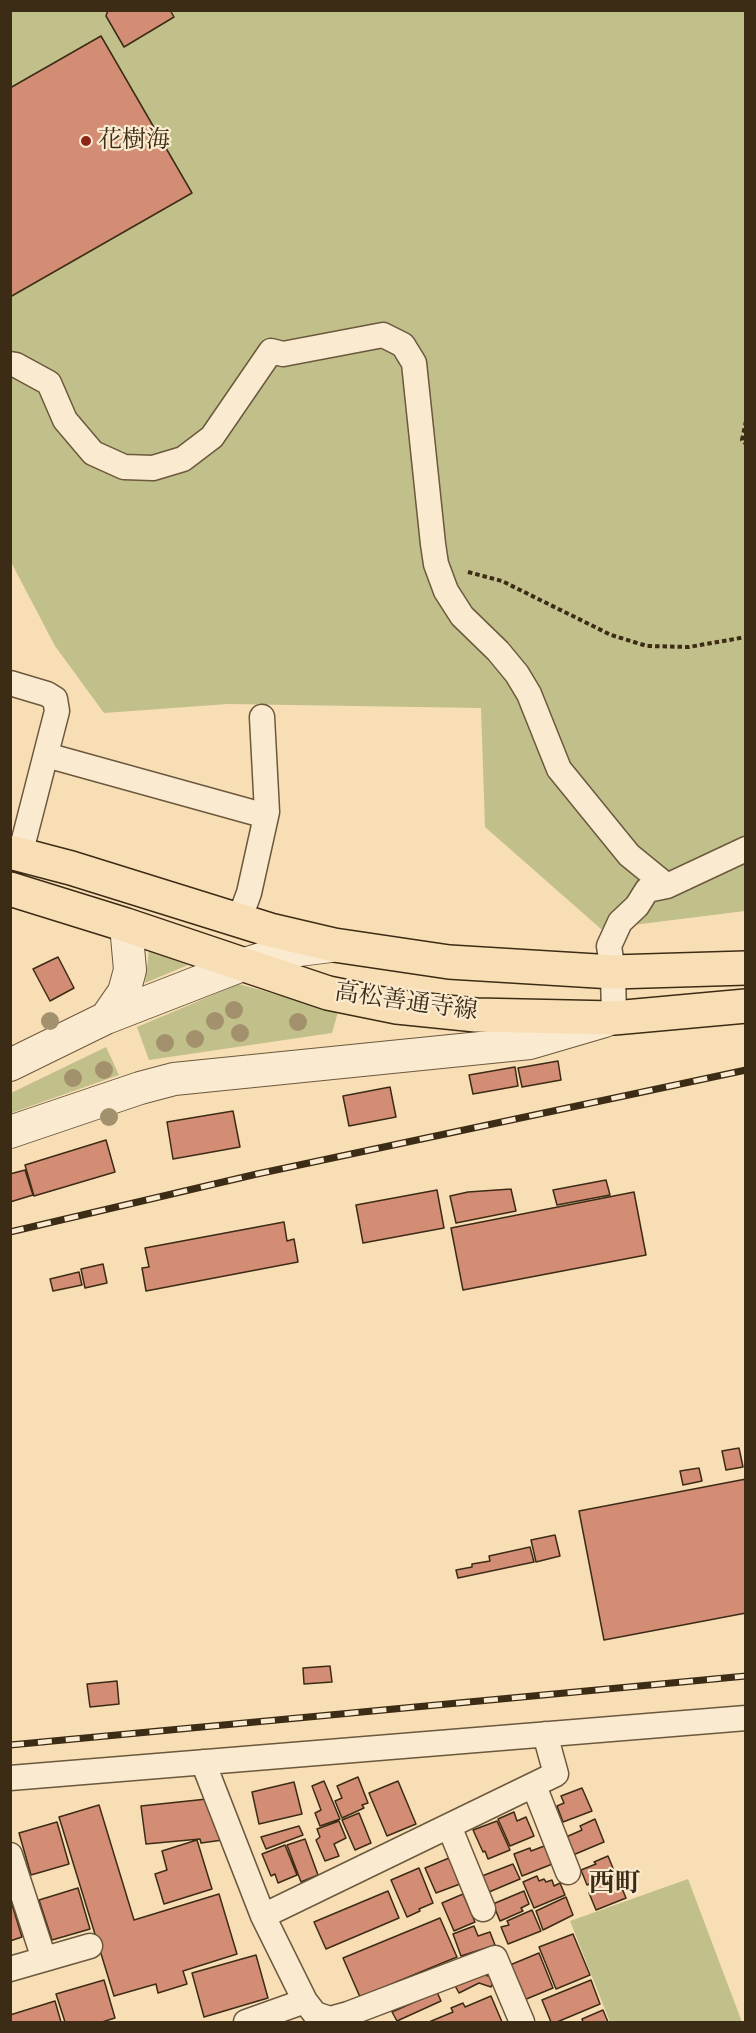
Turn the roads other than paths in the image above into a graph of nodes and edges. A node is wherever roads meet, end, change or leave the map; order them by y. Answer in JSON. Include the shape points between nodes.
{"nodes":[{"id":1,"x":10,"y":364,"type":"edge"},
{"id":2,"x":10,"y":683,"type":"edge"},
{"id":3,"x":262,"y":717,"type":"dead end"},
{"id":4,"x":46,"y":755,"type":"junction"},
{"id":5,"x":266,"y":816,"type":"junction"},
{"id":6,"x":746,"y":849,"type":"edge"},
{"id":7,"x":15,"y":854,"type":"edge"},
{"id":8,"x":667,"y":886,"type":"junction"},
{"id":9,"x":10,"y":890,"type":"edge"},
{"id":10,"x":239,"y":920,"type":"junction"},
{"id":11,"x":126,"y":925,"type":"junction"},
{"id":12,"x":334,"y":945,"type":"junction"},
{"id":13,"x":245,"y":964,"type":"junction"},
{"id":14,"x":746,"y":968,"type":"edge"},
{"id":15,"x":613,"y":972,"type":"junction"},
{"id":16,"x":746,"y":1006,"type":"edge"},
{"id":17,"x":106,"y":1018,"type":"junction"},
{"id":18,"x":614,"y":1018,"type":"junction"},
{"id":19,"x":10,"y":1065,"type":"edge"},
{"id":20,"x":10,"y":1132,"type":"edge"},
{"id":21,"x":746,"y":1718,"type":"edge"},
{"id":22,"x":545,"y":1734,"type":"junction"},
{"id":23,"x":203,"y":1762,"type":"junction"},
{"id":24,"x":10,"y":1778,"type":"edge"},
{"id":25,"x":534,"y":1786,"type":"junction"},
{"id":26,"x":449,"y":1826,"type":"junction"},
{"id":27,"x":10,"y":1855,"type":"edge"},
{"id":28,"x":568,"y":1872,"type":"dead end"},
{"id":29,"x":483,"y":1909,"type":"dead end"},
{"id":30,"x":263,"y":1916,"type":"junction"},
{"id":31,"x":90,"y":1946,"type":"dead end"},
{"id":32,"x":44,"y":1959,"type":"junction"},
{"id":33,"x":10,"y":1969,"type":"edge"},
{"id":34,"x":305,"y":2001,"type":"junction"},
{"id":35,"x":246,"y":2022,"type":"edge"},
{"id":36,"x":522,"y":2022,"type":"edge"}],
"edges":[{"from":1,"to":8,"type":"street","via":[[49,383],[65,420],[93,453],[123,467],[153,468],[183,459],[212,437],[271,351],[283,354],[383,335],[403,345],[414,363],[436,564],[446,591],[462,616],[517,674],[559,770],[629,855]]},
{"from":2,"to":4,"type":"street","via":[[55,699],[57,711]]},
{"from":3,"to":5,"type":"street"},
{"from":4,"to":5,"type":"street"},
{"from":4,"to":7,"type":"street"},
{"from":5,"to":10,"type":"street"},
{"from":6,"to":8,"type":"street"},
{"from":7,"to":10,"type":"main road","name":"高松善通寺線"},
{"from":8,"to":15,"type":"street","via":[[647,890],[620,922],[609,946]]},
{"from":9,"to":11,"type":"main road","name":"高松善通寺線"},
{"from":10,"to":12,"type":"main road","name":"高松善通寺線"},
{"from":11,"to":13,"type":"main road","name":"高松善通寺線"},
{"from":11,"to":17,"type":"street","via":[[130,970],[124,992]]},
{"from":12,"to":13,"type":"street","via":[[283,952]]},
{"from":12,"to":15,"type":"main road","name":"高松善通寺線","via":[[449,962]]},
{"from":13,"to":17,"type":"street"},
{"from":13,"to":18,"type":"main road","name":"高松善通寺線","via":[[328,993],[397,1007],[476,1015]]},
{"from":14,"to":15,"type":"main road","name":"高松善通寺線"},
{"from":15,"to":18,"type":"street"},
{"from":16,"to":18,"type":"main road","name":"高松善通寺線"},
{"from":17,"to":19,"type":"street"},
{"from":18,"to":20,"type":"street","via":[[530,1044],[174,1079]]},
{"from":21,"to":22,"type":"street"},
{"from":22,"to":23,"type":"street"},
{"from":22,"to":25,"type":"street","via":[[555,1774]]},
{"from":23,"to":24,"type":"street"},
{"from":23,"to":30,"type":"street"},
{"from":25,"to":26,"type":"street"},
{"from":25,"to":28,"type":"street"},
{"from":26,"to":29,"type":"street"},
{"from":26,"to":30,"type":"street"},
{"from":27,"to":32,"type":"street"},
{"from":30,"to":34,"type":"street"},
{"from":31,"to":32,"type":"street"},
{"from":32,"to":33,"type":"street"},
{"from":34,"to":35,"type":"street"},
{"from":34,"to":36,"type":"street","via":[[315,2014],[330,2019],[495,1958]]}]}
